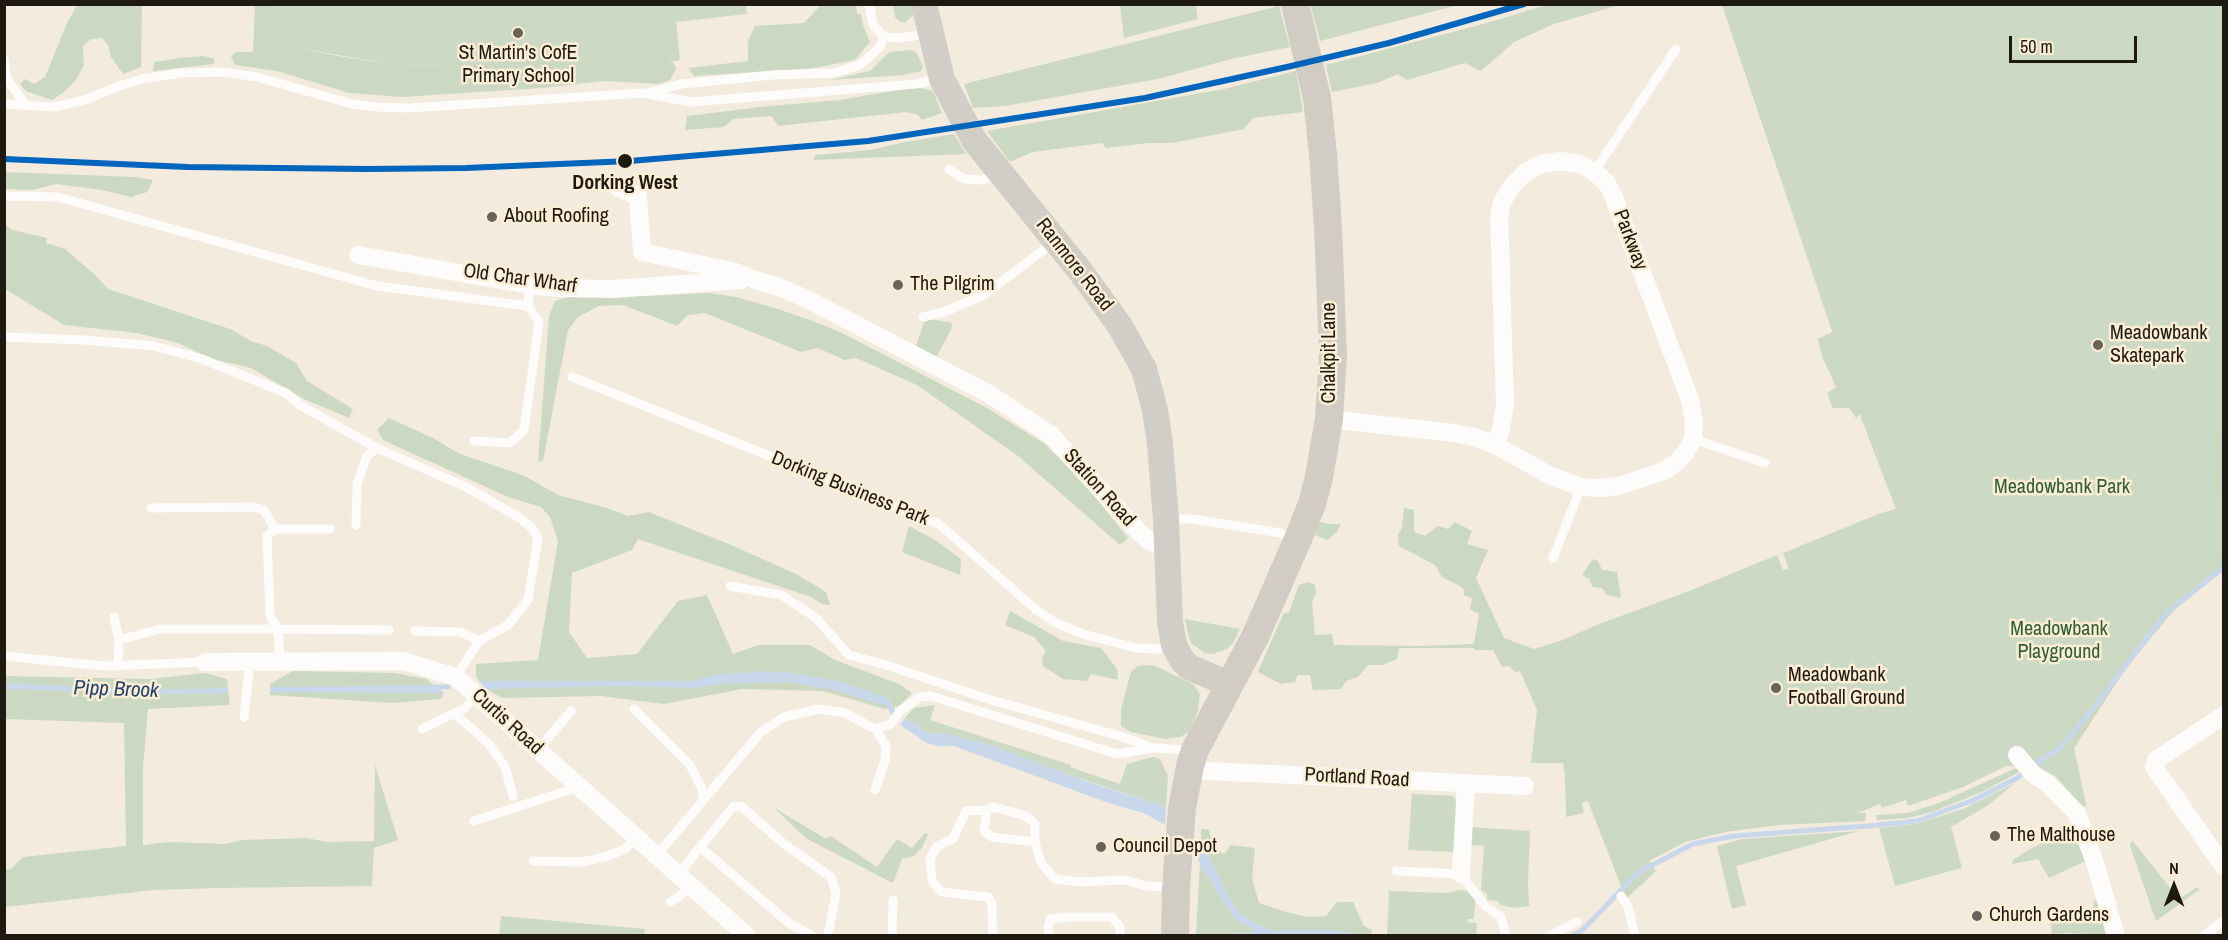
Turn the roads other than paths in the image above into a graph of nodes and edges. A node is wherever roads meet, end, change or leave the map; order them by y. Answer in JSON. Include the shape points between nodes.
{"nodes":[{"id":1,"x":869,"y":4,"type":"edge"},
{"id":2,"x":930,"y":4,"type":"edge"},
{"id":3,"x":924,"y":5,"type":"edge"},
{"id":4,"x":1298,"y":15,"type":"edge"},
{"id":5,"x":930,"y":34,"type":"junction"},
{"id":6,"x":884,"y":37,"type":"junction"},
{"id":7,"x":1676,"y":49,"type":"dead end"},
{"id":8,"x":4,"y":60,"type":"edge"},
{"id":9,"x":944,"y":83,"type":"junction"},
{"id":10,"x":644,"y":93,"type":"junction"},
{"id":11,"x":4,"y":104,"type":"edge"},
{"id":12,"x":25,"y":104,"type":"junction"},
{"id":13,"x":991,"y":163,"type":"junction"},
{"id":14,"x":949,"y":169,"type":"dead end"},
{"id":15,"x":1594,"y":172,"type":"junction"},
{"id":16,"x":618,"y":188,"type":"dead end"},
{"id":17,"x":4,"y":196,"type":"edge"},
{"id":18,"x":1056,"y":241,"type":"junction"},
{"id":19,"x":358,"y":255,"type":"dead end"},
{"id":20,"x":754,"y":280,"type":"junction"},
{"id":21,"x":530,"y":285,"type":"junction"},
{"id":22,"x":528,"y":306,"type":"junction"},
{"id":23,"x":923,"y":317,"type":"dead end"},
{"id":24,"x":4,"y":338,"type":"edge"},
{"id":25,"x":572,"y":377,"type":"dead end"},
{"id":26,"x":1329,"y":419,"type":"junction"},
{"id":27,"x":1693,"y":439,"type":"junction"},
{"id":28,"x":474,"y":441,"type":"dead end"},
{"id":29,"x":1495,"y":445,"type":"junction"},
{"id":30,"x":377,"y":448,"type":"junction"},
{"id":31,"x":1765,"y":463,"type":"dead end"},
{"id":32,"x":1581,"y":487,"type":"junction"},
{"id":33,"x":152,"y":508,"type":"dead end"},
{"id":34,"x":1166,"y":519,"type":"junction"},
{"id":35,"x":356,"y":525,"type":"dead end"},
{"id":36,"x":275,"y":529,"type":"junction"},
{"id":37,"x":330,"y":529,"type":"dead end"},
{"id":38,"x":1298,"y":539,"type":"junction"},
{"id":39,"x":1167,"y":547,"type":"junction"},
{"id":40,"x":1553,"y":558,"type":"dead end"},
{"id":41,"x":730,"y":586,"type":"dead end"},
{"id":42,"x":114,"y":617,"type":"dead end"},
{"id":43,"x":278,"y":628,"type":"junction"},
{"id":44,"x":390,"y":630,"type":"dead end"},
{"id":45,"x":415,"y":631,"type":"dead end"},
{"id":46,"x":119,"y":640,"type":"junction"},
{"id":47,"x":479,"y":641,"type":"junction"},
{"id":48,"x":1174,"y":645,"type":"junction"},
{"id":49,"x":4,"y":656,"type":"edge"},
{"id":50,"x":280,"y":661,"type":"junction"},
{"id":51,"x":206,"y":662,"type":"joint"},
{"id":52,"x":250,"y":662,"type":"junction"},
{"id":53,"x":118,"y":666,"type":"junction"},
{"id":54,"x":456,"y":677,"type":"junction"},
{"id":55,"x":1229,"y":684,"type":"junction"},
{"id":56,"x":477,"y":695,"type":"junction"},
{"id":57,"x":634,"y":709,"type":"dead end"},
{"id":58,"x":571,"y":711,"type":"dead end"},
{"id":59,"x":454,"y":713,"type":"junction"},
{"id":60,"x":2223,"y":715,"type":"edge"},
{"id":61,"x":244,"y":717,"type":"dead end"},
{"id":62,"x":422,"y":729,"type":"dead end"},
{"id":63,"x":876,"y":729,"type":"junction"},
{"id":64,"x":1153,"y":748,"type":"junction"},
{"id":65,"x":538,"y":750,"type":"junction"},
{"id":66,"x":1192,"y":758,"type":"junction"},
{"id":67,"x":2024,"y":764,"type":"dead end"},
{"id":68,"x":1466,"y":783,"type":"junction"},
{"id":69,"x":1525,"y":786,"type":"dead end"},
{"id":70,"x":578,"y":787,"type":"junction"},
{"id":71,"x":875,"y":790,"type":"dead end"},
{"id":72,"x":513,"y":796,"type":"dead end"},
{"id":73,"x":704,"y":799,"type":"junction"},
{"id":74,"x":987,"y":810,"type":"junction"},
{"id":75,"x":474,"y":821,"type":"dead end"},
{"id":76,"x":636,"y":837,"type":"junction"},
{"id":77,"x":1035,"y":842,"type":"junction"},
{"id":78,"x":700,"y":847,"type":"junction"},
{"id":79,"x":657,"y":855,"type":"junction"},
{"id":80,"x":533,"y":861,"type":"dead end"},
{"id":81,"x":2223,"y":867,"type":"edge"},
{"id":82,"x":1396,"y":871,"type":"dead end"},
{"id":83,"x":1461,"y":874,"type":"junction"},
{"id":84,"x":1177,"y":876,"type":"junction"},
{"id":85,"x":684,"y":880,"type":"junction"},
{"id":86,"x":1621,"y":896,"type":"dead end"},
{"id":87,"x":893,"y":900,"type":"dead end"},
{"id":88,"x":670,"y":902,"type":"dead end"},
{"id":89,"x":2223,"y":920,"type":"edge"},
{"id":90,"x":1577,"y":922,"type":"dead end"},
{"id":91,"x":747,"y":936,"type":"edge"},
{"id":92,"x":812,"y":936,"type":"edge"},
{"id":93,"x":828,"y":936,"type":"edge"},
{"id":94,"x":892,"y":936,"type":"edge"},
{"id":95,"x":993,"y":936,"type":"edge"},
{"id":96,"x":1050,"y":936,"type":"edge"},
{"id":97,"x":1120,"y":936,"type":"edge"},
{"id":98,"x":1175,"y":936,"type":"edge"},
{"id":99,"x":1506,"y":936,"type":"edge"},
{"id":100,"x":1549,"y":936,"type":"edge"},
{"id":101,"x":1635,"y":936,"type":"edge"},
{"id":102,"x":2116,"y":936,"type":"edge"},
{"id":103,"x":2204,"y":936,"type":"edge"}],
"edges":[{"from":1,"to":6,"type":"lane","via":[[873,24]]},
{"from":2,"to":3,"type":"street"},
{"from":3,"to":5,"type":"street","name":"Ranmore Road"},
{"from":4,"to":26,"type":"main road","name":"Chalkpit Lane","via":[[1317,98],[1328,227],[1333,355]]},
{"from":5,"to":6,"type":"lane"},
{"from":5,"to":9,"type":"street","name":"Ranmore Road"},
{"from":6,"to":10,"type":"lane","via":[[880,47],[860,65],[834,73],[682,84]]},
{"from":7,"to":15,"type":"lane"},
{"from":8,"to":12,"type":"lane","via":[[8,79]]},
{"from":9,"to":10,"type":"lane","via":[[690,102]]},
{"from":9,"to":13,"type":"street","name":"Ranmore Road"},
{"from":10,"to":12,"type":"lane","via":[[377,107],[223,72],[141,79],[54,107]]},
{"from":11,"to":12,"type":"lane"},
{"from":13,"to":14,"type":"lane","via":[[983,180],[963,178]]},
{"from":13,"to":18,"type":"street","name":"Ranmore Road"},
{"from":15,"to":27,"type":"street","name":"Parkway","via":[[1613,195],[1639,264],[1689,400]]},
{"from":15,"to":29,"type":"street","name":"Parkway","via":[[1560,160],[1540,164],[1526,171],[1502,202],[1505,405]]},
{"from":16,"to":20,"type":"street","name":"Station Road","via":[[638,196],[642,252],[736,272]]},
{"from":17,"to":22,"type":"lane","via":[[58,197],[377,286]]},
{"from":18,"to":23,"type":"lane","via":[[984,294]]},
{"from":18,"to":34,"type":"street","name":"Ranmore Road","via":[[1120,326],[1144,369],[1156,421]]},
{"from":19,"to":21,"type":"street","name":"Old Char Wharf"},
{"from":20,"to":21,"type":"street","name":"Old Char Wharf","via":[[613,289]]},
{"from":20,"to":39,"type":"street","name":"Station Road","via":[[805,298],[989,394],[1051,435],[1137,530],[1149,541]]},
{"from":21,"to":22,"type":"lane"},
{"from":22,"to":28,"type":"lane","via":[[539,322],[524,430],[510,443]]},
{"from":24,"to":30,"type":"lane","via":[[154,346],[202,359],[286,393],[300,405]]},
{"from":25,"to":48,"type":"lane","name":"Dorking Business Park","via":[[939,524],[1054,622],[1136,648]]},
{"from":26,"to":29,"type":"street","via":[[1454,433]]},
{"from":26,"to":38,"type":"main road","name":"Chalkpit Lane","via":[[1319,477]]},
{"from":27,"to":31,"type":"lane"},
{"from":27,"to":32,"type":"street","via":[[1677,462],[1664,471],[1619,486]]},
{"from":29,"to":32,"type":"street","via":[[1551,477]]},
{"from":30,"to":35,"type":"lane","via":[[367,456],[357,484]]},
{"from":30,"to":47,"type":"lane","via":[[466,487],[520,518],[538,538],[528,600],[508,625]]},
{"from":32,"to":40,"type":"lane"},
{"from":33,"to":36,"type":"lane","via":[[254,507],[264,510]]},
{"from":34,"to":38,"type":"lane","via":[[1192,519]]},
{"from":34,"to":39,"type":"street","name":"Ranmore Road"},
{"from":36,"to":37,"type":"lane"},
{"from":36,"to":43,"type":"lane","via":[[267,536],[270,616]]},
{"from":38,"to":55,"type":"main road","name":"Chalkpit Lane","via":[[1256,635]]},
{"from":39,"to":48,"type":"street"},
{"from":41,"to":64,"type":"lane","via":[[781,595],[815,617],[849,654]]},
{"from":42,"to":46,"type":"lane"},
{"from":43,"to":44,"type":"lane"},
{"from":43,"to":46,"type":"lane","via":[[154,629]]},
{"from":43,"to":50,"type":"lane"},
{"from":45,"to":47,"type":"lane","via":[[461,632]]},
{"from":46,"to":53,"type":"lane"},
{"from":47,"to":54,"type":"lane"},
{"from":48,"to":55,"type":"street","via":[[1189,667]]},
{"from":49,"to":53,"type":"lane"},
{"from":50,"to":52,"type":"street","name":"Curtis Road"},
{"from":50,"to":54,"type":"street","name":"Curtis Road","via":[[403,661]]},
{"from":51,"to":52,"type":"street","name":"Curtis Road"},
{"from":51,"to":53,"type":"lane"},
{"from":52,"to":61,"type":"lane"},
{"from":54,"to":56,"type":"street","name":"Curtis Road"},
{"from":55,"to":66,"type":"main road"},
{"from":56,"to":59,"type":"lane"},
{"from":56,"to":65,"type":"street","name":"Curtis Road"},
{"from":57,"to":73,"type":"lane","via":[[690,765]]},
{"from":58,"to":65,"type":"lane"},
{"from":59,"to":62,"type":"lane"},
{"from":59,"to":72,"type":"lane","via":[[489,744],[505,766]]},
{"from":60,"to":81,"type":"street","via":[[2156,760],[2154,766]]},
{"from":63,"to":64,"type":"lane","via":[[891,724],[900,711],[920,697],[931,696],[1117,754]]},
{"from":63,"to":71,"type":"lane","via":[[886,747]]},
{"from":63,"to":73,"type":"lane","via":[[845,713],[828,710],[784,717],[761,732]]},
{"from":64,"to":66,"type":"lane"},
{"from":65,"to":70,"type":"street","name":"Curtis Road"},
{"from":66,"to":68,"type":"street","name":"Portland Road","via":[[1207,771]]},
{"from":66,"to":84,"type":"main road","via":[[1182,808]]},
{"from":67,"to":102,"type":"street","via":[[2077,813]]},
{"from":68,"to":69,"type":"street","name":"Portland Road"},
{"from":68,"to":83,"type":"street"},
{"from":70,"to":75,"type":"lane"},
{"from":70,"to":76,"type":"street","name":"Curtis Road"},
{"from":73,"to":79,"type":"lane"},
{"from":74,"to":77,"type":"lane","via":[[994,807],[1026,816],[1035,824]]},
{"from":74,"to":77,"type":"lane","via":[[984,831],[992,837]]},
{"from":74,"to":95,"type":"lane","via":[[966,811],[952,839],[937,846],[930,859],[932,881],[941,892],[988,897],[992,904]]},
{"from":76,"to":79,"type":"street","name":"Curtis Road"},
{"from":76,"to":80,"type":"lane","via":[[625,849],[605,857],[581,862]]},
{"from":77,"to":84,"type":"lane","via":[[1041,863],[1055,879],[1125,880],[1146,886]]},
{"from":78,"to":85,"type":"lane"},
{"from":78,"to":92,"type":"lane","via":[[789,923]]},
{"from":78,"to":93,"type":"lane","via":[[734,806],[742,807],[784,844],[831,877],[836,893]]},
{"from":79,"to":85,"type":"street","name":"Curtis Road"},
{"from":82,"to":83,"type":"lane"},
{"from":83,"to":99,"type":"lane","via":[[1485,906],[1501,917]]},
{"from":84,"to":98,"type":"main road"},
{"from":85,"to":88,"type":"lane","via":[[679,897]]},
{"from":85,"to":91,"type":"street","name":"Curtis Road"},
{"from":86,"to":101,"type":"lane"},
{"from":87,"to":94,"type":"lane"},
{"from":89,"to":103,"type":"lane"},
{"from":90,"to":100,"type":"lane"},
{"from":96,"to":97,"type":"lane","via":[[1050,919],[1069,917],[1112,917],[1120,927]]}]}
